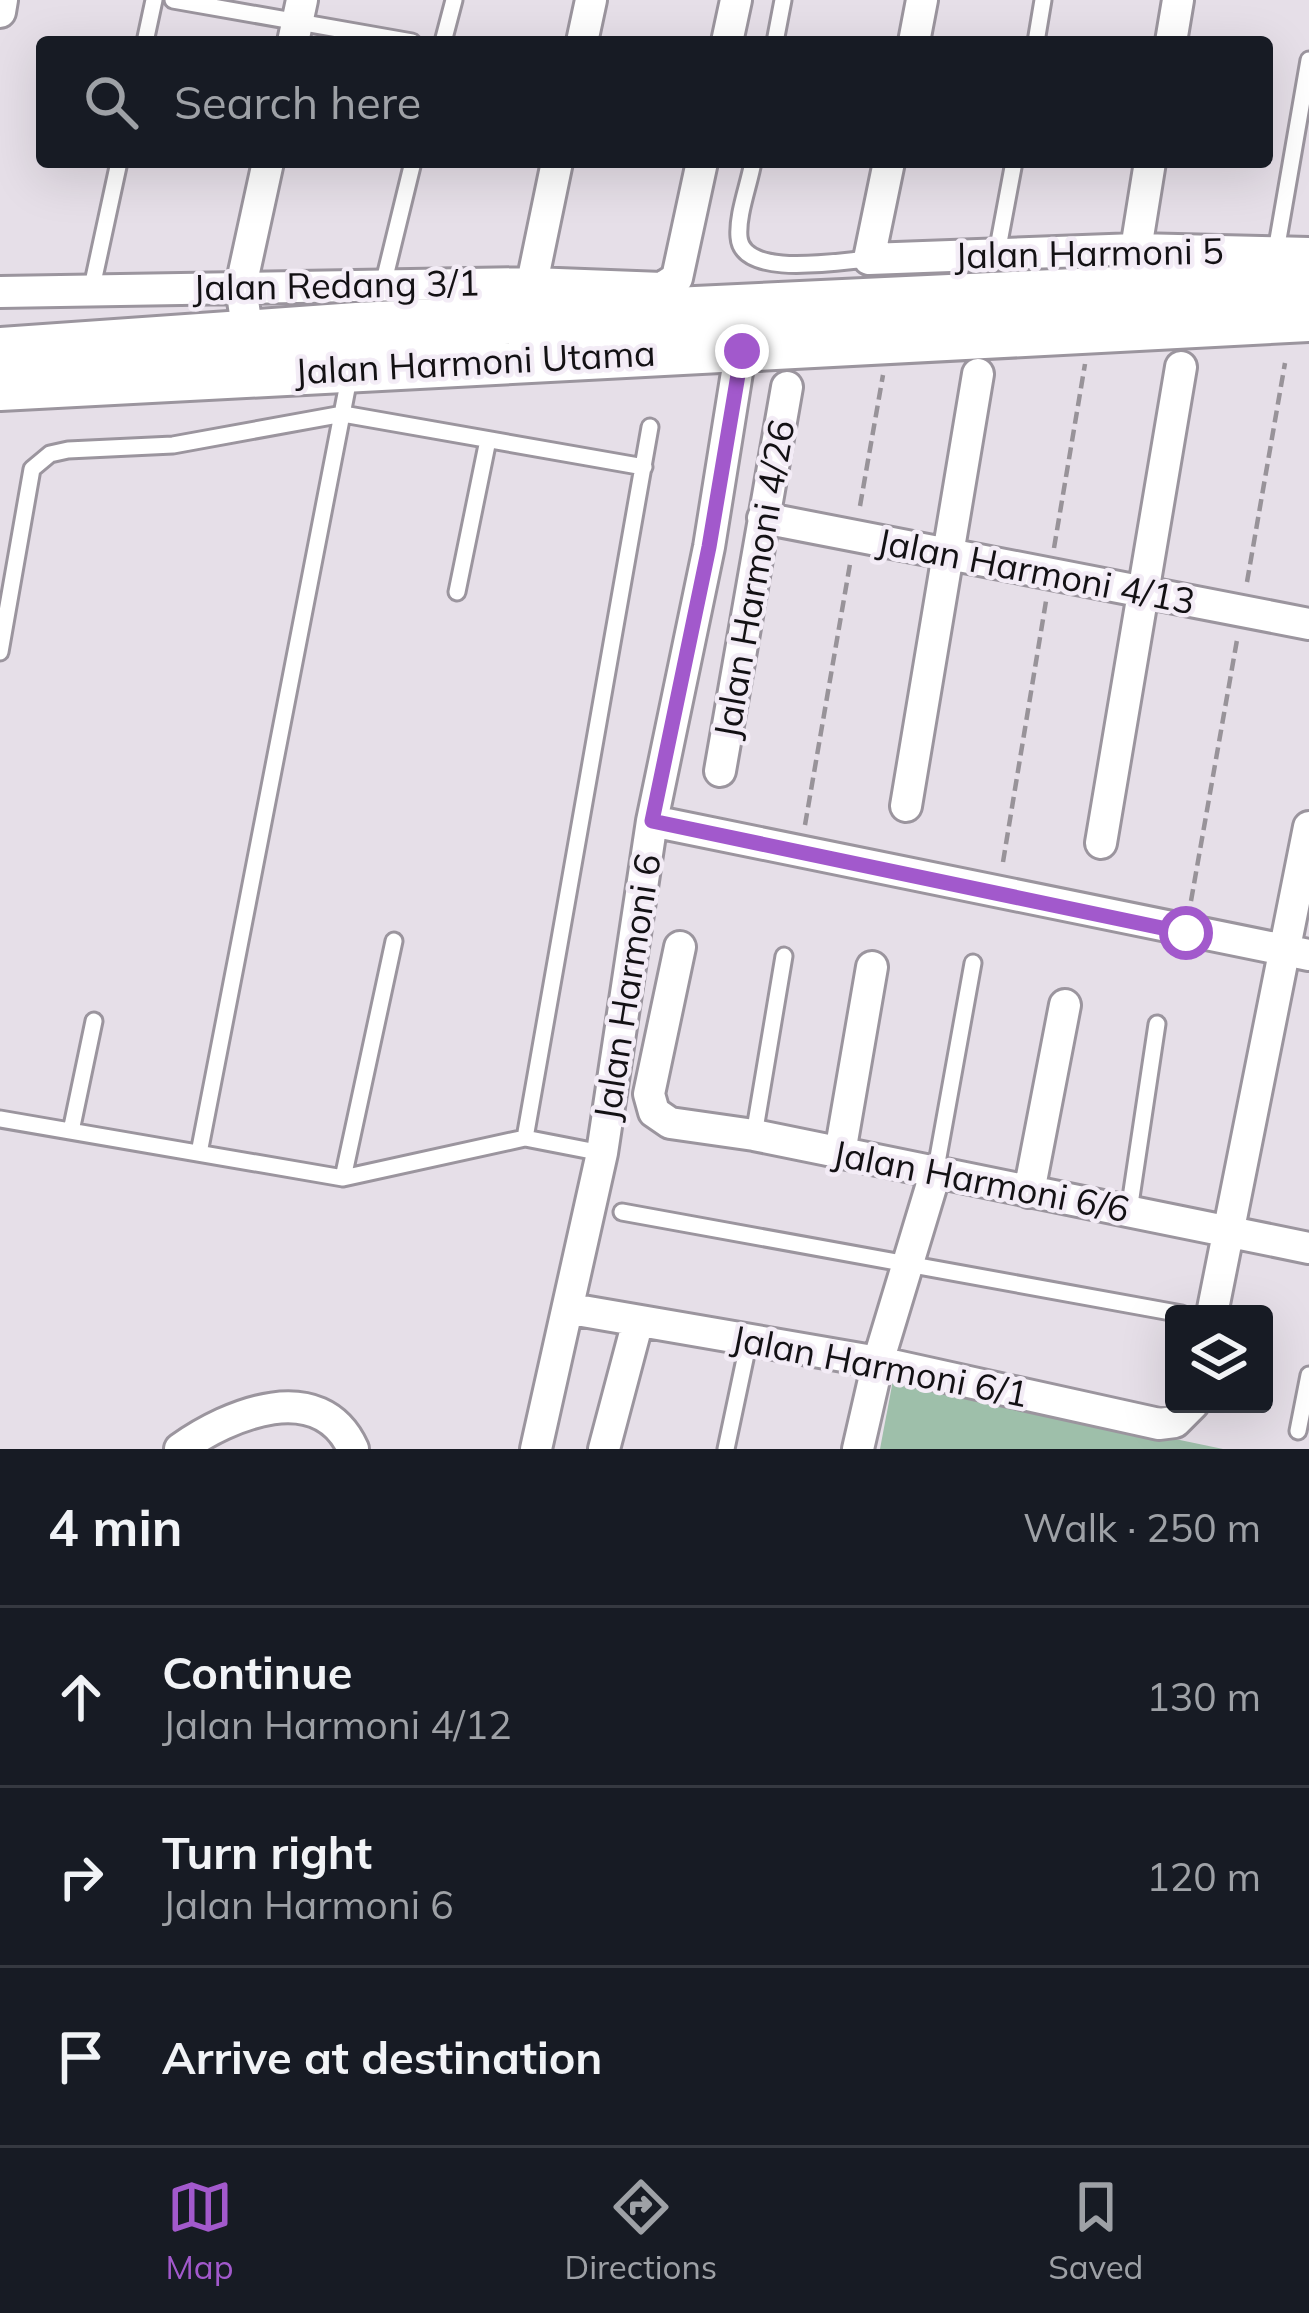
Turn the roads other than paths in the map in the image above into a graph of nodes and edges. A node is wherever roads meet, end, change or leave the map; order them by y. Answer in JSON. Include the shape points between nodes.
{"nodes":[{"id":1,"x":2,"y":0,"type":"edge"},
{"id":2,"x":154,"y":0,"type":"edge"},
{"id":3,"x":172,"y":0,"type":"edge"},
{"id":4,"x":454,"y":0,"type":"edge"},
{"id":5,"x":591,"y":0,"type":"edge"},
{"id":6,"x":736,"y":0,"type":"edge"},
{"id":7,"x":783,"y":0,"type":"edge"},
{"id":8,"x":922,"y":0,"type":"edge"},
{"id":9,"x":1043,"y":0,"type":"edge"},
{"id":10,"x":1178,"y":0,"type":"edge"},
{"id":11,"x":0,"y":12,"type":"edge"},
{"id":12,"x":298,"y":22,"type":"edge"},
{"id":13,"x":147,"y":36,"type":"edge"},
{"id":14,"x":378,"y":36,"type":"edge"},
{"id":15,"x":445,"y":36,"type":"edge"},
{"id":16,"x":583,"y":36,"type":"edge"},
{"id":17,"x":728,"y":36,"type":"edge"},
{"id":18,"x":776,"y":36,"type":"edge"},
{"id":19,"x":915,"y":36,"type":"edge"},
{"id":20,"x":1037,"y":36,"type":"edge"},
{"id":21,"x":1172,"y":36,"type":"edge"},
{"id":22,"x":1309,"y":60,"type":"edge"},
{"id":23,"x":118,"y":168,"type":"edge"},
{"id":24,"x":267,"y":168,"type":"edge"},
{"id":25,"x":412,"y":168,"type":"edge"},
{"id":26,"x":556,"y":168,"type":"edge"},
{"id":27,"x":700,"y":168,"type":"edge"},
{"id":28,"x":752,"y":168,"type":"edge"},
{"id":29,"x":888,"y":168,"type":"edge"},
{"id":30,"x":1013,"y":168,"type":"edge"},
{"id":31,"x":1149,"y":168,"type":"edge"},
{"id":32,"x":1136,"y":249,"type":"junction"},
{"id":33,"x":998,"y":253,"type":"junction"},
{"id":34,"x":1309,"y":253,"type":"edge"},
{"id":35,"x":869,"y":259,"type":"junction"},
{"id":36,"x":1292,"y":266,"type":"edge"},
{"id":37,"x":532,"y":283,"type":"junction"},
{"id":38,"x":383,"y":285,"type":"junction"},
{"id":39,"x":92,"y":287,"type":"junction"},
{"id":40,"x":0,"y":292,"type":"edge"},
{"id":41,"x":1309,"y":317,"type":"edge"},
{"id":42,"x":743,"y":331,"type":"junction"},
{"id":43,"x":239,"y":334,"type":"junction"},
{"id":44,"x":354,"y":347,"type":"junction"},
{"id":45,"x":0,"y":352,"type":"edge"},
{"id":46,"x":1181,"y":367,"type":"dead end"},
{"id":47,"x":978,"y":374,"type":"dead end"},
{"id":48,"x":0,"y":386,"type":"edge"},
{"id":49,"x":787,"y":387,"type":"dead end"},
{"id":50,"x":343,"y":414,"type":"junction"},
{"id":51,"x":650,"y":428,"type":"dead end"},
{"id":52,"x":488,"y":440,"type":"junction"},
{"id":53,"x":644,"y":467,"type":"junction"},
{"id":54,"x":763,"y":518,"type":"junction"},
{"id":55,"x":948,"y":554,"type":"junction"},
{"id":56,"x":1139,"y":591,"type":"junction"},
{"id":57,"x":457,"y":592,"type":"dead end"},
{"id":58,"x":1309,"y":624,"type":"edge"},
{"id":59,"x":0,"y":652,"type":"edge"},
{"id":60,"x":720,"y":771,"type":"dead end"},
{"id":61,"x":906,"y":806,"type":"dead end"},
{"id":62,"x":652,"y":821,"type":"junction"},
{"id":63,"x":1309,"y":827,"type":"edge"},
{"id":64,"x":1101,"y":843,"type":"dead end"},
{"id":65,"x":394,"y":941,"type":"dead end"},
{"id":66,"x":680,"y":947,"type":"dead end"},
{"id":67,"x":1298,"y":953,"type":"edge"},
{"id":68,"x":784,"y":956,"type":"dead end"},
{"id":69,"x":973,"y":963,"type":"dead end"},
{"id":70,"x":872,"y":967,"type":"dead end"},
{"id":71,"x":1065,"y":1005,"type":"dead end"},
{"id":72,"x":94,"y":1021,"type":"dead end"},
{"id":73,"x":1156,"y":1024,"type":"dead end"},
{"id":74,"x":0,"y":1119,"type":"edge"},
{"id":75,"x":71,"y":1132,"type":"junction"},
{"id":76,"x":754,"y":1135,"type":"junction"},
{"id":77,"x":525,"y":1138,"type":"junction"},
{"id":78,"x":199,"y":1153,"type":"junction"},
{"id":79,"x":602,"y":1153,"type":"junction"},
{"id":80,"x":841,"y":1153,"type":"junction"},
{"id":81,"x":934,"y":1174,"type":"junction"},
{"id":82,"x":343,"y":1178,"type":"junction"},
{"id":83,"x":1029,"y":1192,"type":"junction"},
{"id":84,"x":622,"y":1211,"type":"dead end"},
{"id":85,"x":1129,"y":1211,"type":"junction"},
{"id":86,"x":1227,"y":1233,"type":"junction"},
{"id":87,"x":1309,"y":1248,"type":"edge"},
{"id":88,"x":910,"y":1264,"type":"junction"},
{"id":89,"x":1214,"y":1305,"type":"edge"},
{"id":90,"x":571,"y":1309,"type":"junction"},
{"id":91,"x":1165,"y":1311,"type":"edge"},
{"id":92,"x":638,"y":1321,"type":"junction"},
{"id":93,"x":749,"y":1340,"type":"junction"},
{"id":94,"x":878,"y":1362,"type":"junction"},
{"id":95,"x":1309,"y":1375,"type":"edge"},
{"id":96,"x":1182,"y":1413,"type":"edge"},
{"id":97,"x":1298,"y":1431,"type":"dead end"},
{"id":98,"x":181,"y":1449,"type":"edge"},
{"id":99,"x":353,"y":1449,"type":"edge"},
{"id":100,"x":536,"y":1449,"type":"edge"},
{"id":101,"x":604,"y":1449,"type":"edge"},
{"id":102,"x":727,"y":1449,"type":"edge"},
{"id":103,"x":859,"y":1449,"type":"edge"}],
"edges":[{"from":1,"to":11,"type":"street"},
{"from":2,"to":13,"type":"lane"},
{"from":3,"to":12,"type":"lane"},
{"from":4,"to":15,"type":"lane"},
{"from":5,"to":16,"type":"street"},
{"from":6,"to":17,"type":"street"},
{"from":7,"to":18,"type":"lane"},
{"from":8,"to":19,"type":"street"},
{"from":9,"to":20,"type":"lane"},
{"from":10,"to":21,"type":"street"},
{"from":12,"to":14,"type":"lane"},
{"from":22,"to":36,"type":"lane"},
{"from":23,"to":39,"type":"lane"},
{"from":24,"to":43,"type":"street"},
{"from":25,"to":38,"type":"lane"},
{"from":26,"to":37,"type":"street"},
{"from":27,"to":37,"type":"street","name":"Jalan Redang 3/1","via":[[671,285]]},
{"from":28,"to":35,"type":"lane","via":[[739,239],[744,252],[779,265]]},
{"from":29,"to":35,"type":"street"},
{"from":30,"to":33,"type":"lane"},
{"from":31,"to":32,"type":"street"},
{"from":32,"to":33,"type":"street","name":"Jalan Harmoni 5"},
{"from":32,"to":36,"type":"street","name":"Jalan Harmoni 5"},
{"from":33,"to":35,"type":"street","name":"Jalan Harmoni 5"},
{"from":34,"to":36,"type":"street","name":"Jalan Harmoni 5"},
{"from":36,"to":42,"type":"main road","name":"Jalan Harmoni Utama"},
{"from":37,"to":38,"type":"street","name":"Jalan Redang 3/1"},
{"from":38,"to":43,"type":"street","name":"Jalan Redang 3/1"},
{"from":39,"to":40,"type":"street","name":"Jalan Redang 3/1"},
{"from":39,"to":43,"type":"street","name":"Jalan Redang 3/1"},
{"from":41,"to":42,"type":"main road","name":"Jalan Harmoni Utama"},
{"from":42,"to":44,"type":"main road","name":"Jalan Harmoni Utama"},
{"from":42,"to":62,"type":"street","name":"Jalan Harmoni 6","via":[[709,547]]},
{"from":43,"to":44,"type":"main road","name":"Jalan Harmoni Utama"},
{"from":43,"to":45,"type":"main road","name":"Jalan Harmoni Utama"},
{"from":43,"to":48,"type":"main road","name":"Jalan Harmoni Utama"},
{"from":44,"to":50,"type":"lane"},
{"from":46,"to":56,"type":"street"},
{"from":47,"to":55,"type":"street"},
{"from":49,"to":54,"type":"street","name":"Jalan Harmoni 4/26"},
{"from":50,"to":52,"type":"lane"},
{"from":50,"to":59,"type":"lane","via":[[39,459]]},
{"from":50,"to":78,"type":"lane"},
{"from":51,"to":53,"type":"lane"},
{"from":52,"to":53,"type":"lane"},
{"from":52,"to":57,"type":"lane"},
{"from":53,"to":77,"type":"lane"},
{"from":54,"to":55,"type":"street","name":"Jalan Harmoni 4/13"},
{"from":54,"to":60,"type":"street","name":"Jalan Harmoni 4/26"},
{"from":55,"to":56,"type":"street","name":"Jalan Harmoni 4/13"},
{"from":55,"to":61,"type":"street"},
{"from":56,"to":58,"type":"street","name":"Jalan Harmoni 4/13"},
{"from":56,"to":64,"type":"street"},
{"from":62,"to":67,"type":"street"},
{"from":62,"to":79,"type":"street","name":"Jalan Harmoni 6"},
{"from":63,"to":67,"type":"street"},
{"from":65,"to":82,"type":"lane"},
{"from":66,"to":76,"type":"street","name":"Jalan Harmoni 6/6","via":[[650,1094],[654,1112],[670,1123]]},
{"from":67,"to":86,"type":"street"},
{"from":68,"to":76,"type":"lane"},
{"from":69,"to":81,"type":"lane"},
{"from":70,"to":80,"type":"street"},
{"from":71,"to":83,"type":"street"},
{"from":72,"to":75,"type":"lane"},
{"from":73,"to":85,"type":"lane"},
{"from":74,"to":75,"type":"lane"},
{"from":75,"to":78,"type":"lane"},
{"from":76,"to":80,"type":"street","name":"Jalan Harmoni 6/6"},
{"from":77,"to":79,"type":"lane"},
{"from":77,"to":82,"type":"lane"},
{"from":78,"to":82,"type":"lane"},
{"from":79,"to":90,"type":"street","name":"Jalan Harmoni 6"},
{"from":80,"to":81,"type":"street","name":"Jalan Harmoni 6/6"},
{"from":81,"to":83,"type":"street","name":"Jalan Harmoni 6/6"},
{"from":81,"to":88,"type":"street"},
{"from":83,"to":85,"type":"street","name":"Jalan Harmoni 6/6"},
{"from":84,"to":88,"type":"lane"},
{"from":85,"to":86,"type":"street","name":"Jalan Harmoni 6/6"},
{"from":86,"to":87,"type":"street","name":"Jalan Harmoni 6/6"},
{"from":86,"to":89,"type":"street"},
{"from":88,"to":91,"type":"lane"},
{"from":88,"to":94,"type":"street"},
{"from":90,"to":92,"type":"street","name":"Jalan Harmoni 6/1"},
{"from":90,"to":100,"type":"street","name":"Jalan Harmoni 6"},
{"from":92,"to":93,"type":"street","name":"Jalan Harmoni 6/1"},
{"from":92,"to":101,"type":"street"},
{"from":93,"to":94,"type":"street","name":"Jalan Harmoni 6/1"},
{"from":93,"to":102,"type":"lane"},
{"from":94,"to":96,"type":"street","name":"Jalan Harmoni 6/1","via":[[1159,1424]]},
{"from":94,"to":103,"type":"street"},
{"from":95,"to":97,"type":"lane"},
{"from":98,"to":99,"type":"street","via":[[220,1425],[277,1408],[330,1416]]}]}
